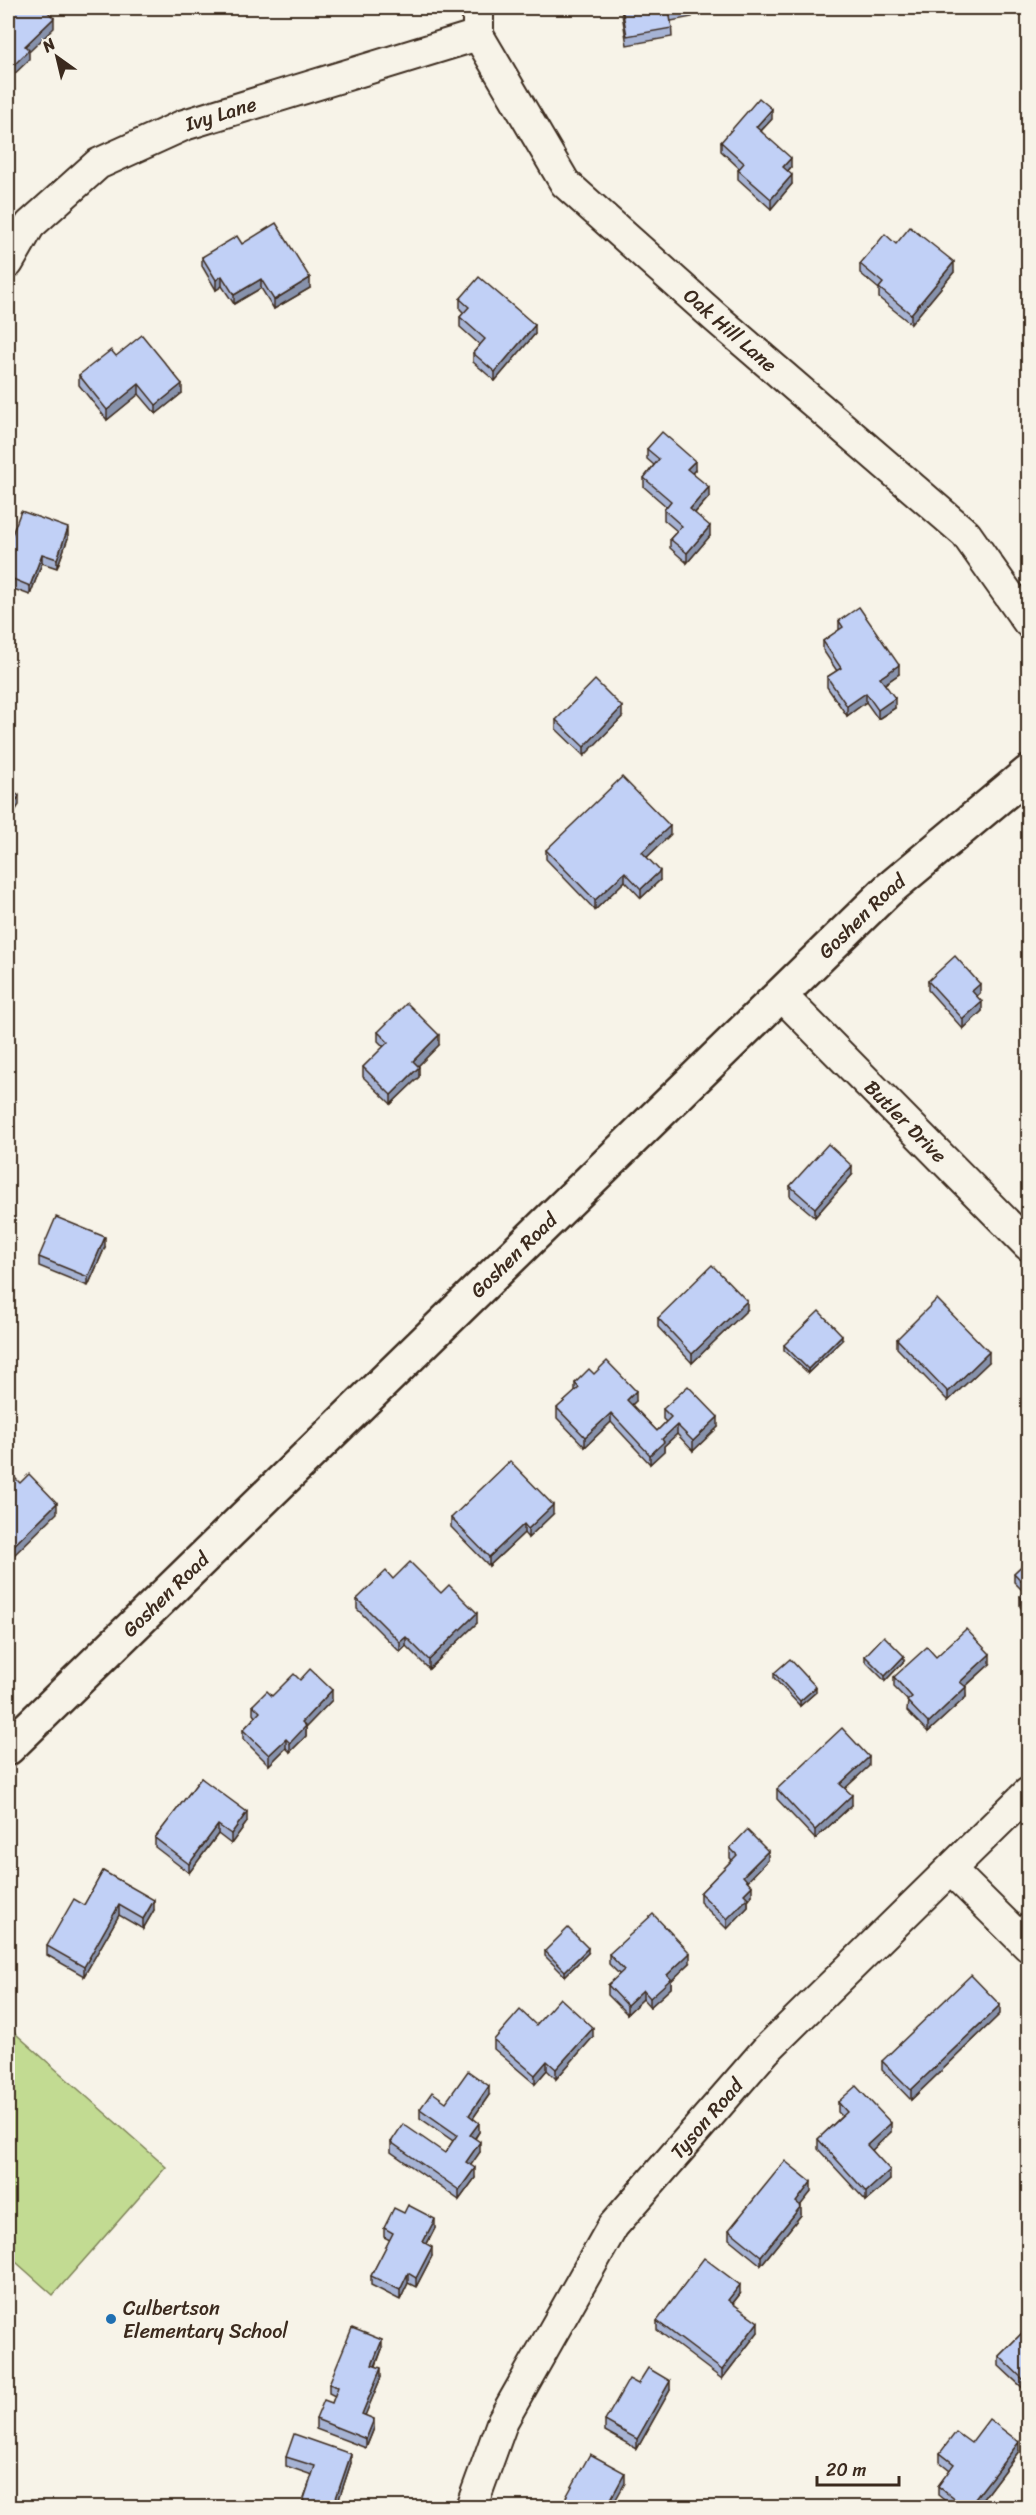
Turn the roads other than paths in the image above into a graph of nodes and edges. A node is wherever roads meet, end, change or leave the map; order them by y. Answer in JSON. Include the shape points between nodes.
{"nodes":[{"id":1,"x":478,"y":21,"type":"edge"},
{"id":2,"x":8,"y":263,"type":"edge"},
{"id":3,"x":1029,"y":622,"type":"edge"},
{"id":4,"x":1029,"y":773,"type":"edge"},
{"id":5,"x":782,"y":996,"type":"junction"},
{"id":6,"x":1029,"y":1245,"type":"edge"},
{"id":7,"x":9,"y":1744,"type":"edge"},
{"id":8,"x":1029,"y":1793,"type":"edge"},
{"id":9,"x":951,"y":1870,"type":"junction"},
{"id":10,"x":1029,"y":1946,"type":"edge"},
{"id":11,"x":471,"y":2508,"type":"edge"}],
"edges":[{"from":1,"to":2,"type":"street","name":"Ivy Lane","via":[[184,124],[98,164],[30,225]]},
{"from":1,"to":3,"type":"street","name":"Oak Hill Lane","via":[[565,183],[966,534]]},
{"from":4,"to":5,"type":"street","name":"Goshen Road","via":[[888,891]]},
{"from":5,"to":6,"type":"street","name":"Butler Drive"},
{"from":5,"to":7,"type":"street","name":"Goshen Road"},
{"from":8,"to":9,"type":"street","name":"Tyson Road"},
{"from":9,"to":10,"type":"street"},
{"from":9,"to":11,"type":"street","name":"Tyson Road","via":[[766,2050],[613,2226],[503,2420]]}]}
